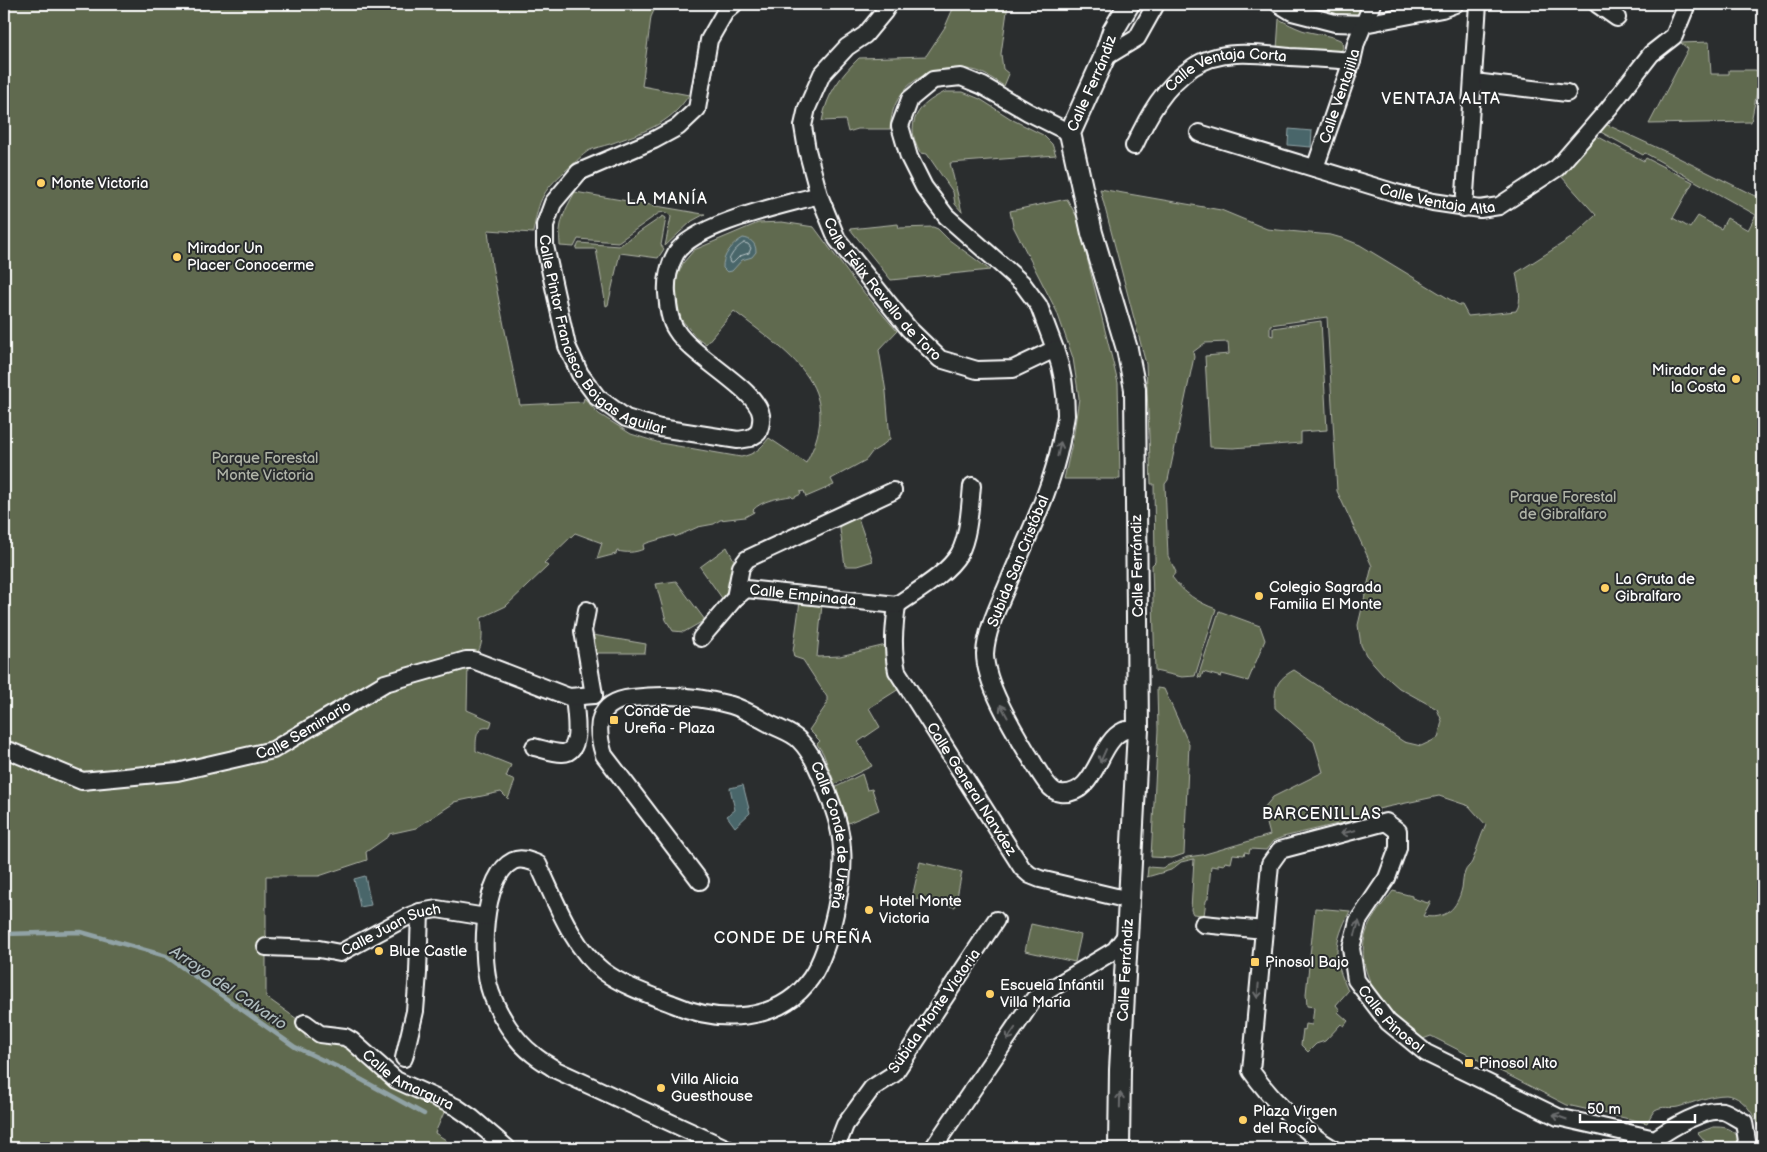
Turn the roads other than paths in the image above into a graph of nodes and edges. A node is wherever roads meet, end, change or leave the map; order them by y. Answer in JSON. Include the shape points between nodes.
{"nodes":[{"id":1,"x":734,"y":4,"type":"edge"},
{"id":2,"x":889,"y":4,"type":"edge"},
{"id":3,"x":1156,"y":4,"type":"edge"},
{"id":4,"x":1279,"y":4,"type":"edge"},
{"id":5,"x":1372,"y":4,"type":"edge"},
{"id":6,"x":1456,"y":4,"type":"edge"},
{"id":7,"x":1478,"y":4,"type":"edge"},
{"id":8,"x":1597,"y":4,"type":"edge"},
{"id":9,"x":1127,"y":5,"type":"edge"},
{"id":10,"x":1685,"y":9,"type":"dead end"},
{"id":11,"x":1617,"y":18,"type":"dead end"},
{"id":12,"x":1364,"y":24,"type":"junction"},
{"id":13,"x":1104,"y":58,"type":"junction"},
{"id":14,"x":1352,"y":61,"type":"junction"},
{"id":15,"x":1474,"y":82,"type":"junction"},
{"id":16,"x":1567,"y":92,"type":"dead end"},
{"id":17,"x":1070,"y":133,"type":"junction"},
{"id":18,"x":1199,"y":133,"type":"dead end"},
{"id":19,"x":1134,"y":146,"type":"dead end"},
{"id":20,"x":1315,"y":168,"type":"junction"},
{"id":21,"x":819,"y":195,"type":"junction"},
{"id":22,"x":1464,"y":208,"type":"junction"},
{"id":23,"x":1055,"y":349,"type":"junction"},
{"id":24,"x":972,"y":486,"type":"dead end"},
{"id":25,"x":893,"y":491,"type":"dead end"},
{"id":26,"x":735,"y":598,"type":"junction"},
{"id":27,"x":897,"y":605,"type":"junction"},
{"id":28,"x":587,"y":610,"type":"dead end"},
{"id":29,"x":701,"y":638,"type":"dead end"},
{"id":30,"x":594,"y":696,"type":"junction"},
{"id":31,"x":574,"y":697,"type":"junction"},
{"id":32,"x":609,"y":704,"type":"junction"},
{"id":33,"x":1138,"y":730,"type":"junction"},
{"id":34,"x":534,"y":747,"type":"dead end"},
{"id":35,"x":4,"y":751,"type":"edge"},
{"id":36,"x":700,"y":881,"type":"dead end"},
{"id":37,"x":1129,"y":900,"type":"junction"},
{"id":38,"x":420,"y":912,"type":"junction"},
{"id":39,"x":486,"y":917,"type":"junction"},
{"id":40,"x":996,"y":920,"type":"dead end"},
{"id":41,"x":1202,"y":924,"type":"dead end"},
{"id":42,"x":1264,"y":930,"type":"junction"},
{"id":43,"x":1127,"y":934,"type":"junction"},
{"id":44,"x":266,"y":947,"type":"dead end"},
{"id":45,"x":1100,"y":960,"type":"junction"},
{"id":46,"x":1125,"y":975,"type":"junction"},
{"id":47,"x":305,"y":1023,"type":"dead end"},
{"id":48,"x":404,"y":1058,"type":"dead end"},
{"id":49,"x":507,"y":1148,"type":"edge"},
{"id":50,"x":726,"y":1148,"type":"edge"},
{"id":51,"x":836,"y":1148,"type":"edge"},
{"id":52,"x":933,"y":1148,"type":"edge"},
{"id":53,"x":1119,"y":1148,"type":"edge"},
{"id":54,"x":1332,"y":1148,"type":"edge"},
{"id":55,"x":1744,"y":1148,"type":"edge"}],
"edges":[{"from":1,"to":21,"type":"street","name":"Calle Pintor Francisco Boigas Aguilar","via":[[725,12],[710,40],[697,109],[678,127],[654,140],[579,172],[553,203],[546,225],[545,246],[567,346],[580,374],[597,397],[626,418],[660,428],[738,440],[758,434],[761,414],[752,397],[690,348],[675,329],[668,306],[666,281],[676,253],[698,234],[731,220]]},
{"from":2,"to":21,"type":"street","name":"Calle Félix Revello de Toro","via":[[865,35],[846,47],[822,74],[807,108],[803,126]]},
{"from":3,"to":13,"type":"street","via":[[1137,38]]},
{"from":4,"to":12,"type":"street","via":[[1292,12],[1334,23]]},
{"from":5,"to":12,"type":"street","name":"Calle Ventajilla"},
{"from":6,"to":12,"type":"street"},
{"from":7,"to":15,"type":"street"},
{"from":8,"to":11,"type":"street"},
{"from":9,"to":13,"type":"main road","name":"Calle Ferrándiz"},
{"from":10,"to":22,"type":"street","name":"Calle Ventaja Alta","via":[[1674,36],[1651,54],[1557,168],[1499,206]]},
{"from":12,"to":14,"type":"street","name":"Calle Ventajilla"},
{"from":13,"to":17,"type":"main road","name":"Calle Ferrándiz"},
{"from":14,"to":19,"type":"street","name":"Calle Ventaja Corta","via":[[1245,54],[1218,56],[1193,67],[1171,86],[1149,114]]},
{"from":14,"to":20,"type":"street","name":"Calle Ventajilla"},
{"from":15,"to":16,"type":"street"},
{"from":15,"to":22,"type":"street"},
{"from":17,"to":23,"type":"street","via":[[962,77],[933,80],[910,99],[900,126],[909,157],[924,186],[946,216],[1022,283],[1039,306]]},
{"from":17,"to":33,"type":"main road","name":"Calle Ferrándiz","via":[[1092,233],[1127,349],[1135,389]]},
{"from":18,"to":20,"type":"street","name":"Calle Ventaja Alta"},
{"from":20,"to":22,"type":"street","name":"Calle Ventaja Alta","via":[[1396,193]]},
{"from":21,"to":23,"type":"street","name":"Calle Félix Revello de Toro","via":[[837,239],[910,329],[940,359],[977,370],[1013,369]]},
{"from":33,"to":23,"type":"street","name":"Subida San Cristóbal","one_way":true,"via":[[1124,730],[1110,741],[1084,785],[1071,793],[1058,794],[1048,786],[992,686],[985,655],[990,628],[1045,496],[1058,456],[1066,417],[1065,384]]},
{"from":24,"to":27,"type":"street","via":[[965,540],[960,553],[949,567]]},
{"from":25,"to":26,"type":"street","via":[[747,559],[741,567]]},
{"from":26,"to":27,"type":"street","name":"Calle Empinada","via":[[746,589]]},
{"from":26,"to":29,"type":"street","name":"Calle Empinada"},
{"from":27,"to":37,"type":"street","name":"Calle General Narváez","via":[[893,656],[897,671],[1022,868],[1040,879]]},
{"from":28,"to":30,"type":"street","via":[[583,631]]},
{"from":30,"to":31,"type":"street","name":"Calle Seminario"},
{"from":30,"to":32,"type":"street"},
{"from":31,"to":34,"type":"street","via":[[577,737],[574,747],[562,753]]},
{"from":31,"to":35,"type":"street","name":"Calle Seminario","via":[[466,660],[385,683],[273,750],[177,772],[82,781]]},
{"from":32,"to":36,"type":"street","via":[[600,718],[604,755]]},
{"from":32,"to":39,"type":"street","name":"Calle Conde de Ureña","via":[[629,698],[665,696],[732,705],[799,740],[816,765],[836,815],[843,850],[841,885],[832,927],[817,968],[791,999],[754,1014],[724,1017],[688,1011],[630,987],[603,971],[585,954],[572,934],[538,864],[525,859],[514,860],[499,871]]},
{"from":33,"to":37,"type":"main road","name":"Calle Ferrándiz"},
{"from":37,"to":43,"type":"main road","name":"Calle Ferrándiz"},
{"from":38,"to":39,"type":"street","name":"Calle Juan Such","via":[[437,909]]},
{"from":38,"to":44,"type":"street","name":"Calle Juan Such","via":[[340,953]]},
{"from":38,"to":48,"type":"street","via":[[415,1011]]},
{"from":39,"to":50,"type":"street","name":"Calle Conde de Ureña","via":[[484,952],[491,992],[514,1035],[532,1054],[556,1070]]},
{"from":40,"to":51,"type":"street","name":"Subida Monte Victoria","via":[[894,1074],[872,1088],[845,1125]]},
{"from":41,"to":42,"type":"street"},
{"from":42,"to":54,"type":"street","name":"Calle Pinosol","one_way":true,"via":[[1252,1070],[1266,1092],[1317,1140]]},
{"from":55,"to":42,"type":"street","name":"Calle Pinosol","one_way":true,"via":[[1747,1141],[1744,1122],[1725,1111],[1713,1110],[1672,1127],[1655,1139],[1558,1117],[1426,1053],[1388,1022],[1356,980],[1351,948],[1358,921],[1387,878],[1398,848],[1398,831],[1386,822],[1280,850],[1270,864]]},
{"from":43,"to":45,"type":"street","via":[[1116,950]]},
{"from":43,"to":46,"type":"main road","name":"Calle Ferrándiz"},
{"from":45,"to":46,"type":"street","via":[[1119,966]]},
{"from":45,"to":52,"type":"street","one_way":true,"via":[[1034,999]]},
{"from":53,"to":46,"type":"main road","name":"Calle Ferrándiz","one_way":true},
{"from":47,"to":49,"type":"street","name":"Calle Amargura","via":[[320,1034],[352,1041],[396,1080],[456,1107]]}]}
